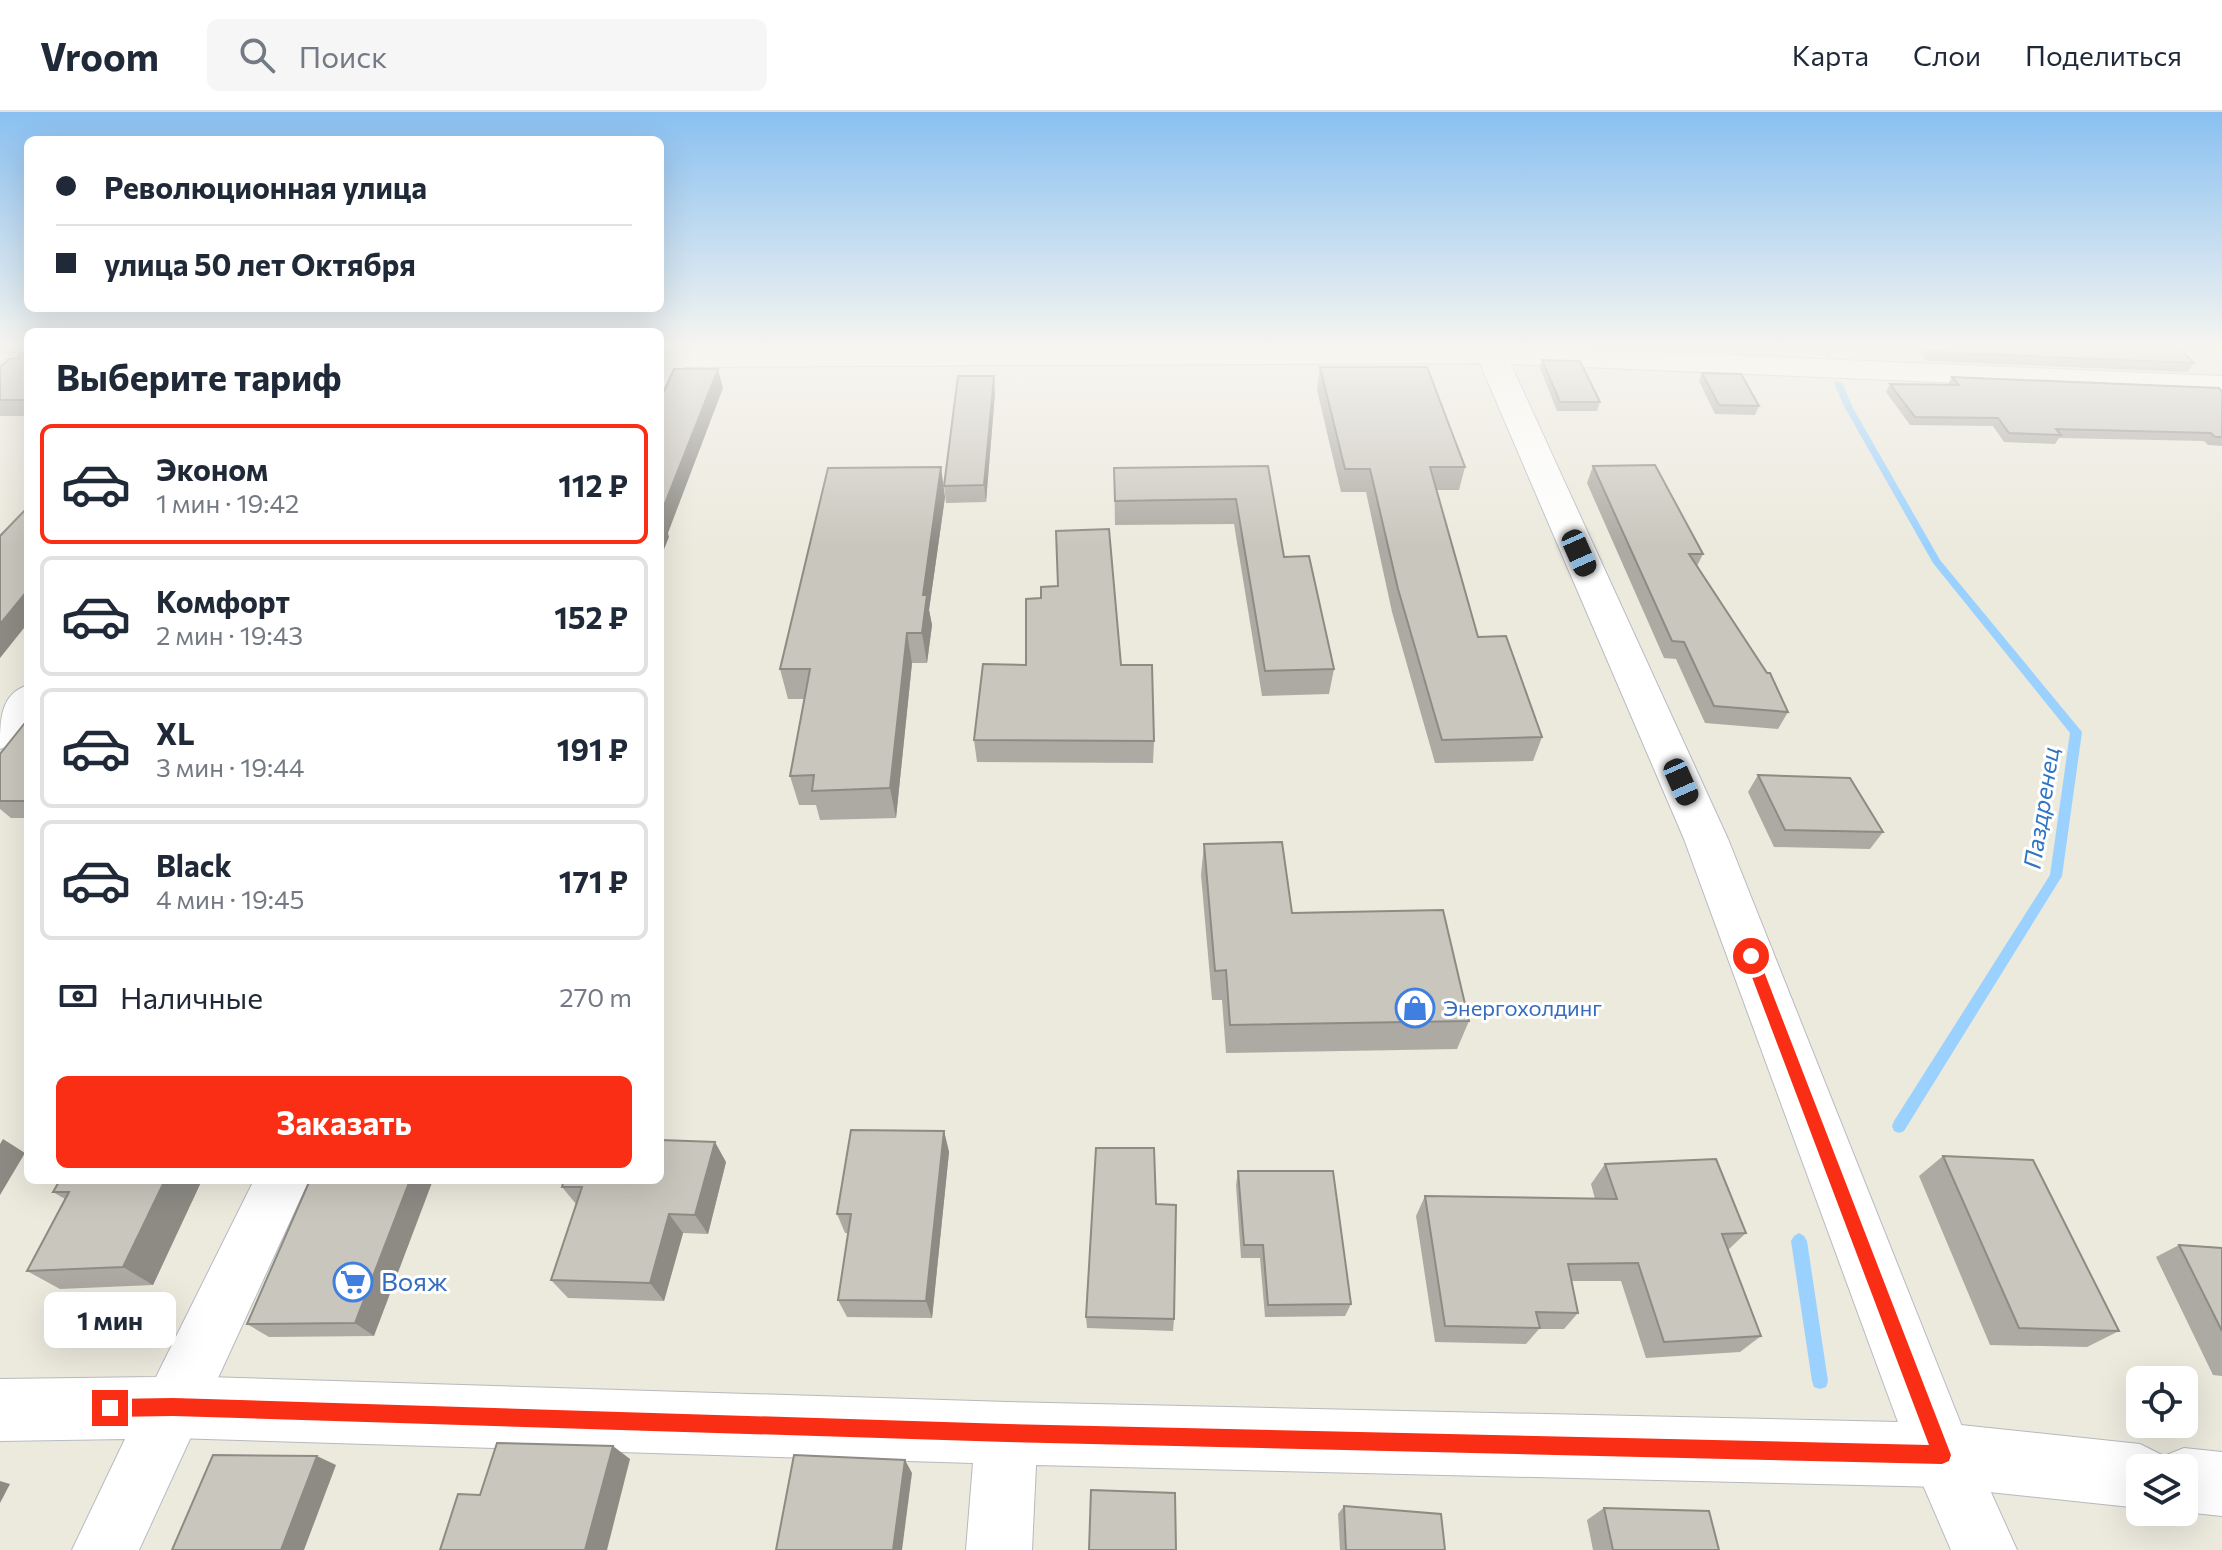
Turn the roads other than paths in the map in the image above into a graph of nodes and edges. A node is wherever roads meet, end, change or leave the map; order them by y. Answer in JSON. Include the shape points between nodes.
{"nodes":[{"id":1,"x":1517,"y":412,"type":"edge"},
{"id":2,"x":24,"y":704,"type":"edge"},
{"id":3,"x":0,"y":734,"type":"edge"},
{"id":4,"x":280,"y":1184,"type":"edge"},
{"id":5,"x":173,"y":1407,"type":"junction"},
{"id":6,"x":0,"y":1410,"type":"edge"},
{"id":7,"x":1007,"y":1433,"type":"junction"},
{"id":8,"x":1942,"y":1455,"type":"junction"},
{"id":9,"x":2126,"y":1475,"type":"edge"},
{"id":10,"x":2198,"y":1481,"type":"edge"},
{"id":11,"x":2222,"y":1484,"type":"edge"},
{"id":12,"x":105,"y":1550,"type":"edge"},
{"id":13,"x":999,"y":1550,"type":"edge"},
{"id":14,"x":1984,"y":1550,"type":"edge"}],
"edges":[{"from":1,"to":8,"type":"street","via":[[1706,839]]},
{"from":2,"to":3,"type":"street"},
{"from":4,"to":5,"type":"street"},
{"from":5,"to":6,"type":"street"},
{"from":5,"to":7,"type":"street"},
{"from":5,"to":12,"type":"street"},
{"from":7,"to":8,"type":"street"},
{"from":7,"to":13,"type":"street"},
{"from":8,"to":9,"type":"street"},
{"from":8,"to":14,"type":"street"},
{"from":10,"to":11,"type":"street"}]}
